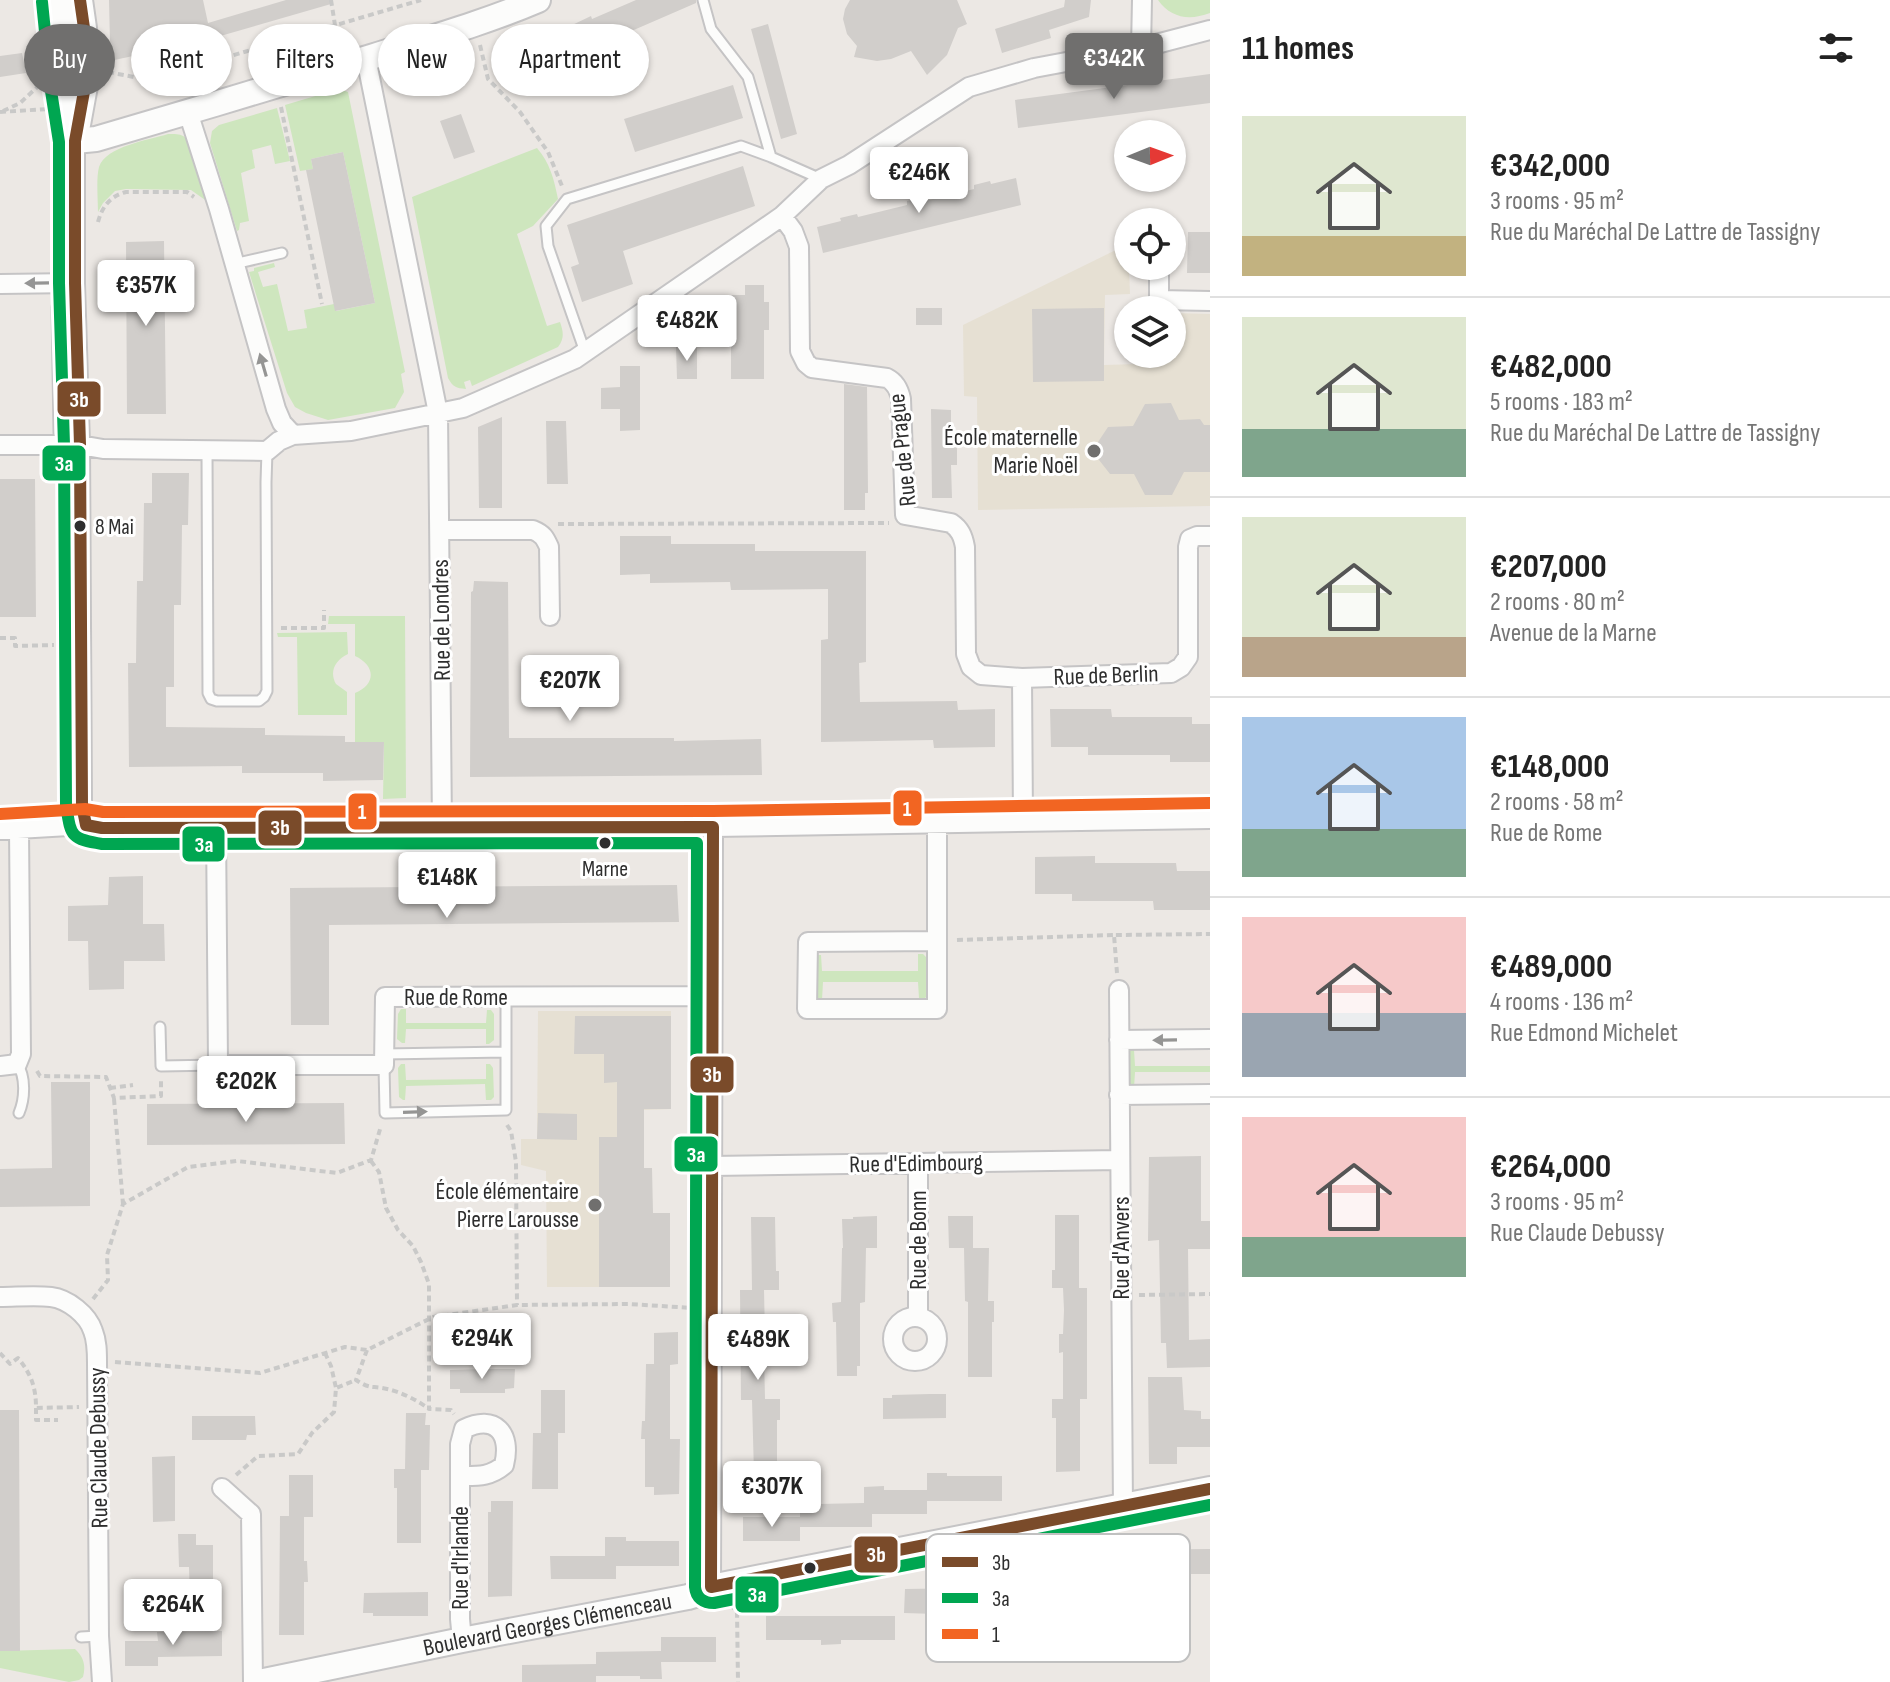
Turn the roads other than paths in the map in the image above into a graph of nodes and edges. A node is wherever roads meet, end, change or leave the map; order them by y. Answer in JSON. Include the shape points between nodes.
{"nodes":[{"id":1,"x":58,"y":0,"type":"edge"},
{"id":2,"x":82,"y":0,"type":"edge"},
{"id":3,"x":538,"y":0,"type":"edge"},
{"id":4,"x":703,"y":0,"type":"edge"},
{"id":5,"x":1142,"y":0,"type":"edge"},
{"id":6,"x":1210,"y":30,"type":"edge"},
{"id":7,"x":1141,"y":48,"type":"junction"},
{"id":8,"x":366,"y":58,"type":"junction"},
{"id":9,"x":188,"y":112,"type":"junction"},
{"id":10,"x":75,"y":141,"type":"junction"},
{"id":11,"x":771,"y":157,"type":"junction"},
{"id":12,"x":821,"y":179,"type":"junction"},
{"id":13,"x":782,"y":216,"type":"junction"},
{"id":14,"x":282,"y":253,"type":"dead end"},
{"id":15,"x":234,"y":264,"type":"junction"},
{"id":16,"x":1159,"y":280,"type":"edge"},
{"id":17,"x":75,"y":283,"type":"junction"},
{"id":18,"x":0,"y":284,"type":"edge"},
{"id":19,"x":1210,"y":301,"type":"edge"},
{"id":20,"x":585,"y":352,"type":"junction"},
{"id":21,"x":438,"y":413,"type":"junction"},
{"id":22,"x":293,"y":435,"type":"junction"},
{"id":23,"x":0,"y":445,"type":"edge"},
{"id":24,"x":73,"y":445,"type":"junction"},
{"id":25,"x":207,"y":450,"type":"junction"},
{"id":26,"x":267,"y":451,"type":"junction"},
{"id":27,"x":440,"y":530,"type":"junction"},
{"id":28,"x":1210,"y":536,"type":"edge"},
{"id":29,"x":550,"y":616,"type":"dead end"},
{"id":30,"x":1022,"y":678,"type":"junction"},
{"id":31,"x":1210,"y":819,"type":"edge"},
{"id":32,"x":1023,"y":821,"type":"junction"},
{"id":33,"x":937,"y":822,"type":"junction"},
{"id":34,"x":86,"y":825,"type":"junction"},
{"id":35,"x":216,"y":826,"type":"junction"},
{"id":36,"x":442,"y":827,"type":"junction"},
{"id":37,"x":713,"y":827,"type":"junction"},
{"id":38,"x":10,"y":830,"type":"edge"},
{"id":39,"x":937,"y":941,"type":"junction"},
{"id":40,"x":1119,"y":990,"type":"road end"},
{"id":41,"x":712,"y":996,"type":"junction"},
{"id":42,"x":506,"y":997,"type":"junction"},
{"id":43,"x":160,"y":1027,"type":"dead end"},
{"id":44,"x":1210,"y":1039,"type":"edge"},
{"id":45,"x":1119,"y":1040,"type":"junction"},
{"id":46,"x":506,"y":1052,"type":"junction"},
{"id":47,"x":384,"y":1060,"type":"junction"},
{"id":48,"x":218,"y":1065,"type":"junction"},
{"id":49,"x":13,"y":1067,"type":"edge"},
{"id":50,"x":1210,"y":1094,"type":"edge"},
{"id":51,"x":1119,"y":1095,"type":"junction"},
{"id":52,"x":19,"y":1113,"type":"dead end"},
{"id":53,"x":1120,"y":1160,"type":"junction"},
{"id":54,"x":918,"y":1163,"type":"junction"},
{"id":55,"x":712,"y":1166,"type":"junction"},
{"id":56,"x":0,"y":1297,"type":"edge"},
{"id":57,"x":918,"y":1317,"type":"dead end"},
{"id":58,"x":460,"y":1476,"type":"junction"},
{"id":59,"x":222,"y":1488,"type":"road end"},
{"id":60,"x":1210,"y":1489,"type":"edge"},
{"id":61,"x":1123,"y":1507,"type":"junction"},
{"id":62,"x":984,"y":1534,"type":"edge"},
{"id":63,"x":926,"y":1545,"type":"edge"},
{"id":64,"x":711,"y":1587,"type":"junction"},
{"id":65,"x":462,"y":1640,"type":"junction"},
{"id":66,"x":102,"y":1682,"type":"edge"},
{"id":67,"x":253,"y":1682,"type":"edge"},
{"id":68,"x":259,"y":1682,"type":"edge"}],
"edges":[{"from":1,"to":10,"type":"street"},
{"from":2,"to":10,"type":"street","via":[[85,86]]},
{"from":3,"to":8,"type":"street"},
{"from":4,"to":11,"type":"lane","via":[[711,29],[748,77]]},
{"from":5,"to":7,"type":"street"},
{"from":6,"to":7,"type":"street"},
{"from":7,"to":12,"type":"street","via":[[1034,68],[969,87]]},
{"from":8,"to":9,"type":"street"},
{"from":8,"to":21,"type":"street","name":"Rue de Londres"},
{"from":9,"to":10,"type":"street"},
{"from":9,"to":15,"type":"street"},
{"from":10,"to":17,"type":"street"},
{"from":11,"to":12,"type":"lane"},
{"from":11,"to":20,"type":"lane","via":[[741,146],[567,199],[546,226],[548,246]]},
{"from":12,"to":13,"type":"street"},
{"from":13,"to":20,"type":"street"},
{"from":13,"to":30,"type":"street","name":"Rue de Prague","via":[[799,247],[802,357],[812,368],[887,378],[896,386],[901,399],[905,515],[957,527],[965,547],[966,654],[971,667],[981,675]]},
{"from":14,"to":15,"type":"lane"},
{"from":22,"to":15,"type":"street","one_way":true,"via":[[276,409]]},
{"from":16,"to":19,"type":"street","via":[[1159,300]]},
{"from":17,"to":18,"type":"street","one_way":true},
{"from":17,"to":24,"type":"street"},
{"from":17,"to":24,"type":"lane","via":[[57,307],[54,340],[59,433]]},
{"from":20,"to":21,"type":"street","via":[[463,408]]},
{"from":21,"to":22,"type":"street","via":[[351,431]]},
{"from":21,"to":27,"type":"street","name":"Rue de Londres"},
{"from":22,"to":26,"type":"street"},
{"from":23,"to":24,"type":"street"},
{"from":24,"to":25,"type":"street"},
{"from":24,"to":34,"type":"street"},
{"from":25,"to":26,"type":"street"},
{"from":25,"to":26,"type":"lane","via":[[208,693],[217,701],[259,701],[267,691],[272,541]]},
{"from":27,"to":29,"type":"street","via":[[541,533],[549,547]]},
{"from":27,"to":36,"type":"street","name":"Rue de Londres"},
{"from":28,"to":30,"type":"street","name":"Rue de Berlin","via":[[1190,539],[1188,547],[1188,657],[1181,667],[1171,673]]},
{"from":30,"to":32,"type":"street","name":"Rue de Berlin"},
{"from":31,"to":32,"type":"street"},
{"from":32,"to":33,"type":"street"},
{"from":33,"to":37,"type":"street"},
{"from":33,"to":39,"type":"street"},
{"from":34,"to":35,"type":"street"},
{"from":34,"to":38,"type":"street"},
{"from":35,"to":36,"type":"street"},
{"from":35,"to":48,"type":"street"},
{"from":36,"to":37,"type":"street"},
{"from":37,"to":41,"type":"street"},
{"from":38,"to":49,"type":"street","via":[[21,1054]]},
{"from":39,"to":39,"type":"street","via":[[937,1009],[807,1009],[808,942]]},
{"from":40,"to":45,"type":"street","name":"Rue d'Anvers"},
{"from":41,"to":42,"type":"street","name":"Rue de Rome"},
{"from":41,"to":55,"type":"street"},
{"from":42,"to":46,"type":"lane"},
{"from":42,"to":47,"type":"street","name":"Rue de Rome","via":[[385,997]]},
{"from":43,"to":48,"type":"lane","via":[[161,1066]]},
{"from":44,"to":45,"type":"street","one_way":true},
{"from":45,"to":51,"type":"street","name":"Rue d'Anvers"},
{"from":46,"to":47,"type":"lane"},
{"from":47,"to":46,"type":"lane","one_way":true,"via":[[385,1113],[506,1110]]},
{"from":47,"to":48,"type":"street"},
{"from":49,"to":52,"type":"lane","via":[[23,1104]]},
{"from":50,"to":51,"type":"street"},
{"from":51,"to":53,"type":"street","name":"Rue d'Anvers"},
{"from":53,"to":54,"type":"street","name":"Rue d'Edimbourg"},
{"from":53,"to":61,"type":"street","name":"Rue d'Anvers"},
{"from":54,"to":55,"type":"street","name":"Rue d'Edimbourg"},
{"from":54,"to":57,"type":"street","name":"Rue de Bonn"},
{"from":55,"to":64,"type":"street"},
{"from":56,"to":66,"type":"street","name":"Rue Claude Debussy","via":[[63,1301],[93,1329],[97,1363],[90,1637]]},
{"from":58,"to":58,"type":"street","name":"Rue d'Irlande","via":[[492,1474],[504,1465],[504,1435],[493,1425],[464,1429]]},
{"from":58,"to":65,"type":"street","name":"Rue d'Irlande"},
{"from":59,"to":67,"type":"street","via":[[251,1514]]},
{"from":60,"to":61,"type":"street","name":"Boulevard Georges Clémenceau"},
{"from":61,"to":62,"type":"street","name":"Boulevard Georges Clémenceau"},
{"from":63,"to":64,"type":"street","name":"Boulevard Georges Clémenceau"},
{"from":64,"to":65,"type":"street","name":"Boulevard Georges Clémenceau","via":[[688,1597]]},
{"from":65,"to":68,"type":"street","name":"Boulevard Georges Clémenceau"}]}
